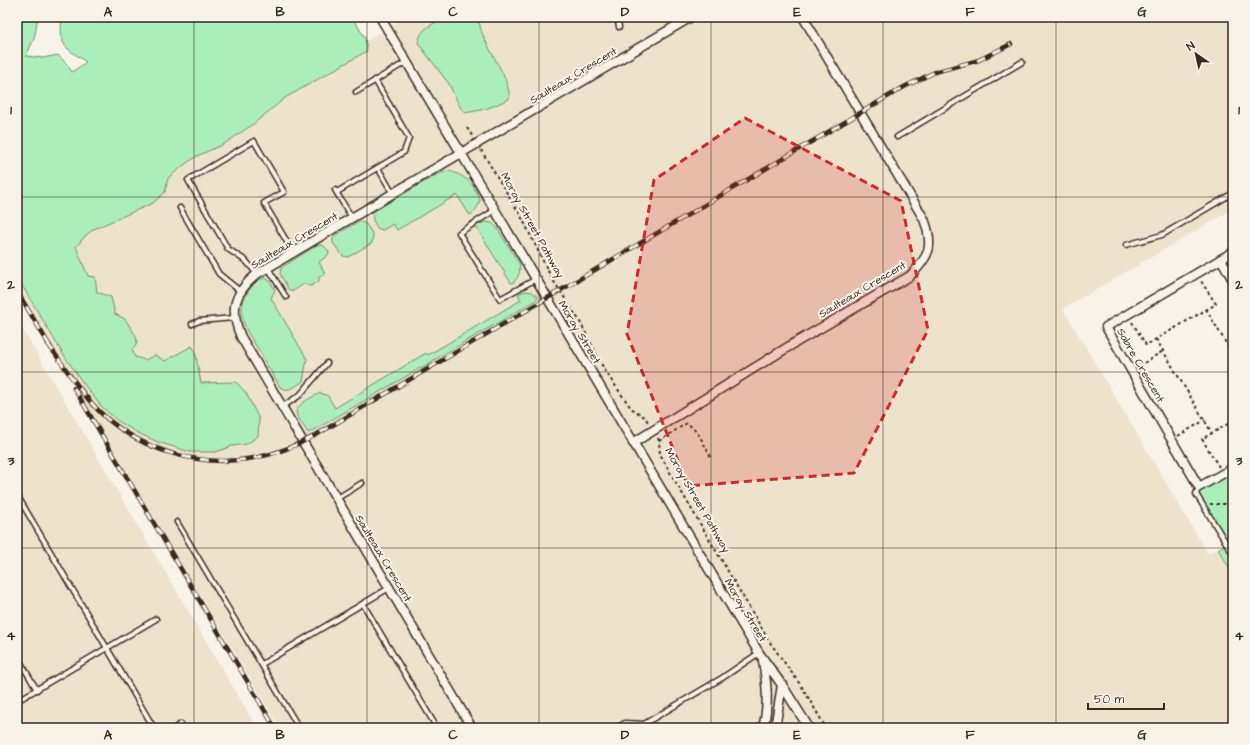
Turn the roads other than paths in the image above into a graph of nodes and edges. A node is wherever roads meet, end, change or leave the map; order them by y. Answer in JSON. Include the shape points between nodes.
{"nodes":[{"id":1,"x":380,"y":17,"type":"edge"},
{"id":2,"x":617,"y":17,"type":"edge"},
{"id":3,"x":691,"y":17,"type":"edge"},
{"id":4,"x":803,"y":17,"type":"edge"},
{"id":5,"x":619,"y":26,"type":"dead end"},
{"id":6,"x":406,"y":62,"type":"junction"},
{"id":7,"x":1022,"y":62,"type":"dead end"},
{"id":8,"x":375,"y":80,"type":"junction"},
{"id":9,"x":356,"y":92,"type":"dead end"},
{"id":10,"x":897,"y":137,"type":"dead end"},
{"id":11,"x":461,"y":154,"type":"junction"},
{"id":12,"x":378,"y":168,"type":"junction"},
{"id":13,"x":1233,"y":193,"type":"edge"},
{"id":14,"x":393,"y":194,"type":"junction"},
{"id":15,"x":180,"y":208,"type":"dead end"},
{"id":16,"x":495,"y":210,"type":"junction"},
{"id":17,"x":352,"y":218,"type":"junction"},
{"id":18,"x":1126,"y":245,"type":"dead end"},
{"id":19,"x":1233,"y":252,"type":"edge"},
{"id":20,"x":293,"y":253,"type":"junction"},
{"id":21,"x":1221,"y":259,"type":"junction"},
{"id":22,"x":268,"y":268,"type":"junction"},
{"id":23,"x":257,"y":274,"type":"junction"},
{"id":24,"x":536,"y":279,"type":"junction"},
{"id":25,"x":1233,"y":280,"type":"edge"},
{"id":26,"x":240,"y":291,"type":"junction"},
{"id":27,"x":286,"y":297,"type":"dead end"},
{"id":28,"x":234,"y":318,"type":"junction"},
{"id":29,"x":192,"y":324,"type":"dead end"},
{"id":30,"x":327,"y":363,"type":"dead end"},
{"id":31,"x":282,"y":407,"type":"junction"},
{"id":32,"x":633,"y":442,"type":"junction"},
{"id":33,"x":1233,"y":468,"type":"edge"},
{"id":34,"x":362,"y":483,"type":"dead end"},
{"id":35,"x":1199,"y":487,"type":"junction"},
{"id":36,"x":17,"y":495,"type":"edge"},
{"id":37,"x":336,"y":499,"type":"junction"},
{"id":38,"x":177,"y":522,"type":"dead end"},
{"id":39,"x":1233,"y":554,"type":"edge"},
{"id":40,"x":389,"y":588,"type":"junction"},
{"id":41,"x":363,"y":604,"type":"junction"},
{"id":42,"x":156,"y":619,"type":"dead end"},
{"id":43,"x":107,"y":648,"type":"junction"},
{"id":44,"x":17,"y":656,"type":"edge"},
{"id":45,"x":761,"y":656,"type":"junction"},
{"id":46,"x":262,"y":664,"type":"junction"},
{"id":47,"x":782,"y":685,"type":"junction"},
{"id":48,"x":37,"y":690,"type":"junction"},
{"id":49,"x":17,"y":701,"type":"edge"},
{"id":50,"x":181,"y":724,"type":"dead end"},
{"id":51,"x":154,"y":728,"type":"edge"},
{"id":52,"x":175,"y":728,"type":"edge"},
{"id":53,"x":299,"y":728,"type":"edge"},
{"id":54,"x":437,"y":728,"type":"edge"},
{"id":55,"x":472,"y":728,"type":"edge"},
{"id":56,"x":616,"y":728,"type":"edge"},
{"id":57,"x":763,"y":728,"type":"edge"},
{"id":58,"x":775,"y":728,"type":"edge"},
{"id":59,"x":809,"y":728,"type":"edge"}],
"edges":[{"from":1,"to":6,"type":"street","name":"Moray Street"},
{"from":2,"to":5,"type":"lane"},
{"from":3,"to":11,"type":"street","name":"Saulteaux Crescent"},
{"from":4,"to":32,"type":"street","name":"Saulteaux Crescent","via":[[924,219],[930,241],[928,253],[910,276],[824,325]]},
{"from":6,"to":8,"type":"lane"},
{"from":6,"to":11,"type":"street","name":"Moray Street"},
{"from":7,"to":10,"type":"lane"},
{"from":8,"to":9,"type":"lane"},
{"from":8,"to":12,"type":"lane","via":[[409,138],[404,152]]},
{"from":11,"to":14,"type":"street","name":"Saulteaux Crescent"},
{"from":11,"to":16,"type":"street","name":"Moray Street"},
{"from":12,"to":14,"type":"lane"},
{"from":12,"to":17,"type":"lane","via":[[336,191]]},
{"from":13,"to":18,"type":"lane","via":[[1162,235]]},
{"from":14,"to":17,"type":"street","name":"Saulteaux Crescent"},
{"from":15,"to":26,"type":"lane","via":[[219,274]]},
{"from":16,"to":24,"type":"street","name":"Moray Street"},
{"from":16,"to":24,"type":"lane","via":[[459,233],[500,299]]},
{"from":17,"to":20,"type":"street","name":"Saulteaux Crescent"},
{"from":19,"to":21,"type":"street","name":"Sabre Crescent"},
{"from":20,"to":22,"type":"street","name":"Saulteaux Crescent"},
{"from":20,"to":23,"type":"lane","via":[[264,203],[284,192],[254,141],[188,180],[228,249],[246,261]]},
{"from":21,"to":25,"type":"street"},
{"from":21,"to":35,"type":"street","name":"Sabre Crescent","via":[[1106,327]]},
{"from":22,"to":23,"type":"street","name":"Saulteaux Crescent"},
{"from":22,"to":27,"type":"lane"},
{"from":23,"to":26,"type":"street","name":"Saulteaux Crescent"},
{"from":24,"to":32,"type":"street","name":"Moray Street"},
{"from":26,"to":28,"type":"street","name":"Saulteaux Crescent"},
{"from":28,"to":29,"type":"lane"},
{"from":28,"to":31,"type":"street","name":"Saulteaux Crescent","via":[[241,337]]},
{"from":30,"to":31,"type":"lane","via":[[300,395]]},
{"from":31,"to":37,"type":"street","name":"Saulteaux Crescent"},
{"from":32,"to":45,"type":"street","name":"Moray Street"},
{"from":33,"to":35,"type":"street"},
{"from":34,"to":37,"type":"lane"},
{"from":35,"to":39,"type":"lane","via":[[1196,494]]},
{"from":36,"to":43,"type":"lane"},
{"from":37,"to":40,"type":"street","name":"Saulteaux Crescent"},
{"from":38,"to":46,"type":"lane"},
{"from":40,"to":41,"type":"lane"},
{"from":40,"to":55,"type":"street","name":"Saulteaux Crescent"},
{"from":41,"to":46,"type":"lane"},
{"from":41,"to":54,"type":"lane"},
{"from":42,"to":43,"type":"lane"},
{"from":43,"to":48,"type":"lane"},
{"from":43,"to":51,"type":"lane"},
{"from":44,"to":48,"type":"lane"},
{"from":45,"to":47,"type":"street","name":"Moray Street"},
{"from":45,"to":56,"type":"lane","via":[[644,724],[625,723]]},
{"from":45,"to":57,"type":"street","name":"Moray Street","via":[[768,702]]},
{"from":46,"to":53,"type":"lane"},
{"from":47,"to":58,"type":"street"},
{"from":47,"to":59,"type":"street","name":"Moray Street"},
{"from":48,"to":49,"type":"lane"},
{"from":50,"to":52,"type":"lane"}]}
